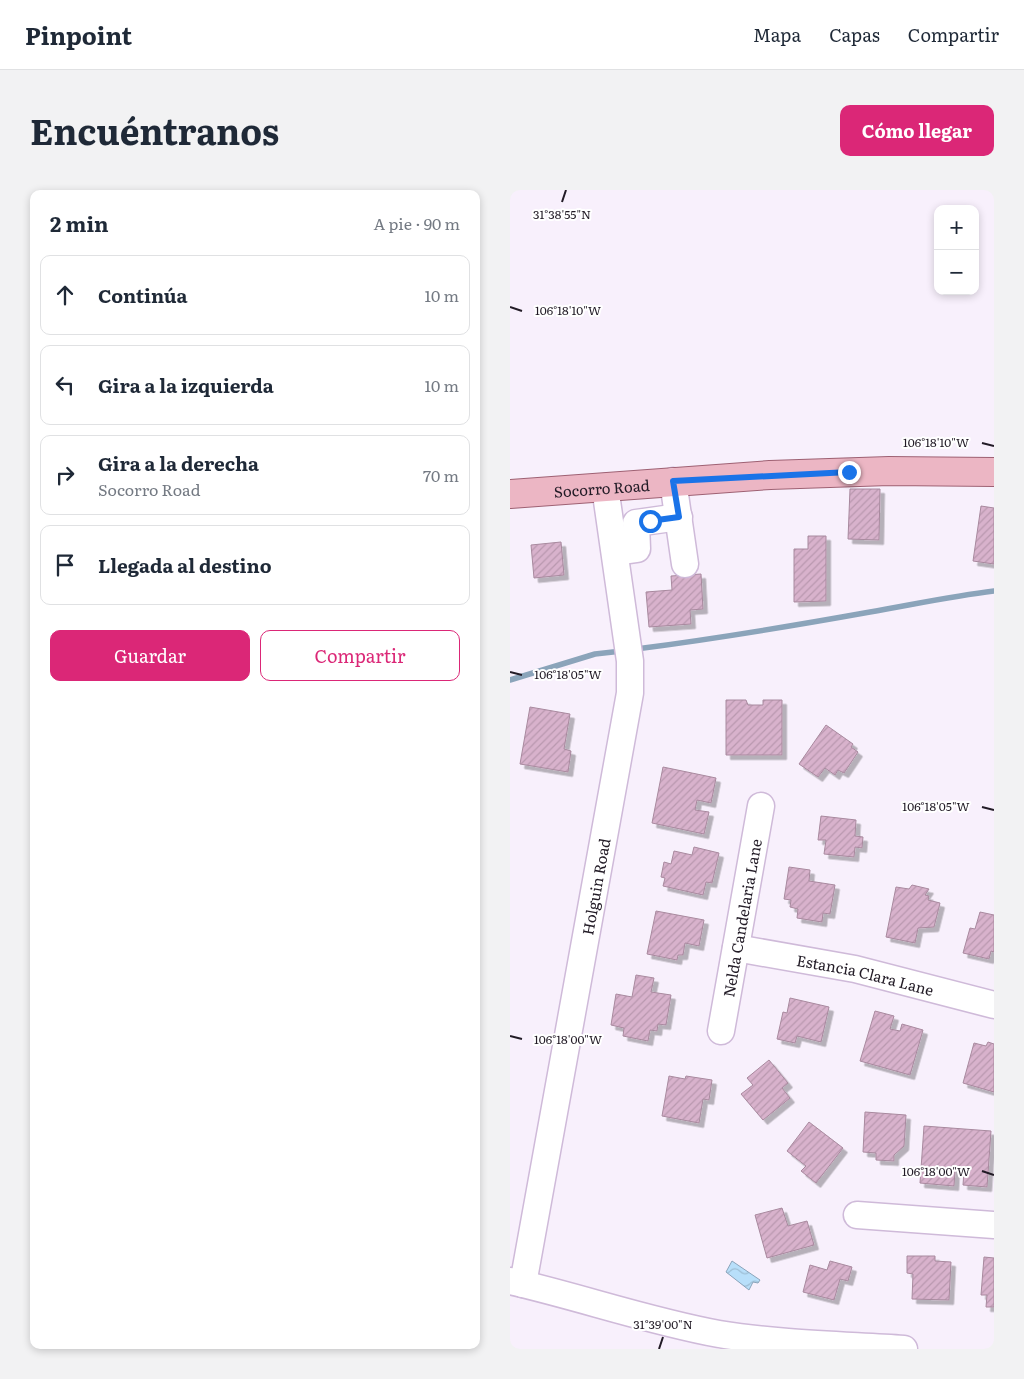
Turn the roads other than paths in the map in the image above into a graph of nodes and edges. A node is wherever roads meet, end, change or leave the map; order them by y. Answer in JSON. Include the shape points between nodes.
{"nodes":[{"id":1,"x":994,"y":472,"type":"edge"},
{"id":2,"x":673,"y":481,"type":"junction"},
{"id":3,"x":605,"y":487,"type":"junction"},
{"id":4,"x":510,"y":494,"type":"edge"},
{"id":5,"x":679,"y":517,"type":"junction"},
{"id":6,"x":616,"y":552,"type":"junction"},
{"id":7,"x":686,"y":564,"type":"dead end"},
{"id":8,"x":761,"y":806,"type":"dead end"},
{"id":9,"x":736,"y":948,"type":"junction"},
{"id":10,"x":994,"y":1005,"type":"edge"},
{"id":11,"x":721,"y":1031,"type":"dead end"},
{"id":12,"x":857,"y":1215,"type":"dead end"},
{"id":13,"x":994,"y":1225,"type":"edge"},
{"id":14,"x":516,"y":1283,"type":"edge"},
{"id":15,"x":904,"y":1349,"type":"edge"}],
"edges":[{"from":1,"to":2,"type":"main road","name":"Socorro Road","via":[[888,471]]},
{"from":2,"to":3,"type":"main road","name":"Socorro Road"},
{"from":2,"to":5,"type":"street"},
{"from":3,"to":4,"type":"main road","name":"Socorro Road"},
{"from":3,"to":6,"type":"street","name":"Holguin Road"},
{"from":5,"to":6,"type":"street","via":[[636,523],[637,549]]},
{"from":5,"to":7,"type":"street"},
{"from":6,"to":14,"type":"street","name":"Holguin Road","via":[[631,673],[630,693]]},
{"from":8,"to":9,"type":"street","name":"Nelda Candelaria Lane"},
{"from":9,"to":10,"type":"street","name":"Estancia Clara Lane","via":[[855,969]]},
{"from":9,"to":11,"type":"street","name":"Nelda Candelaria Lane"},
{"from":12,"to":13,"type":"street"},
{"from":14,"to":15,"type":"street","via":[[720,1334],[770,1341]]}]}
